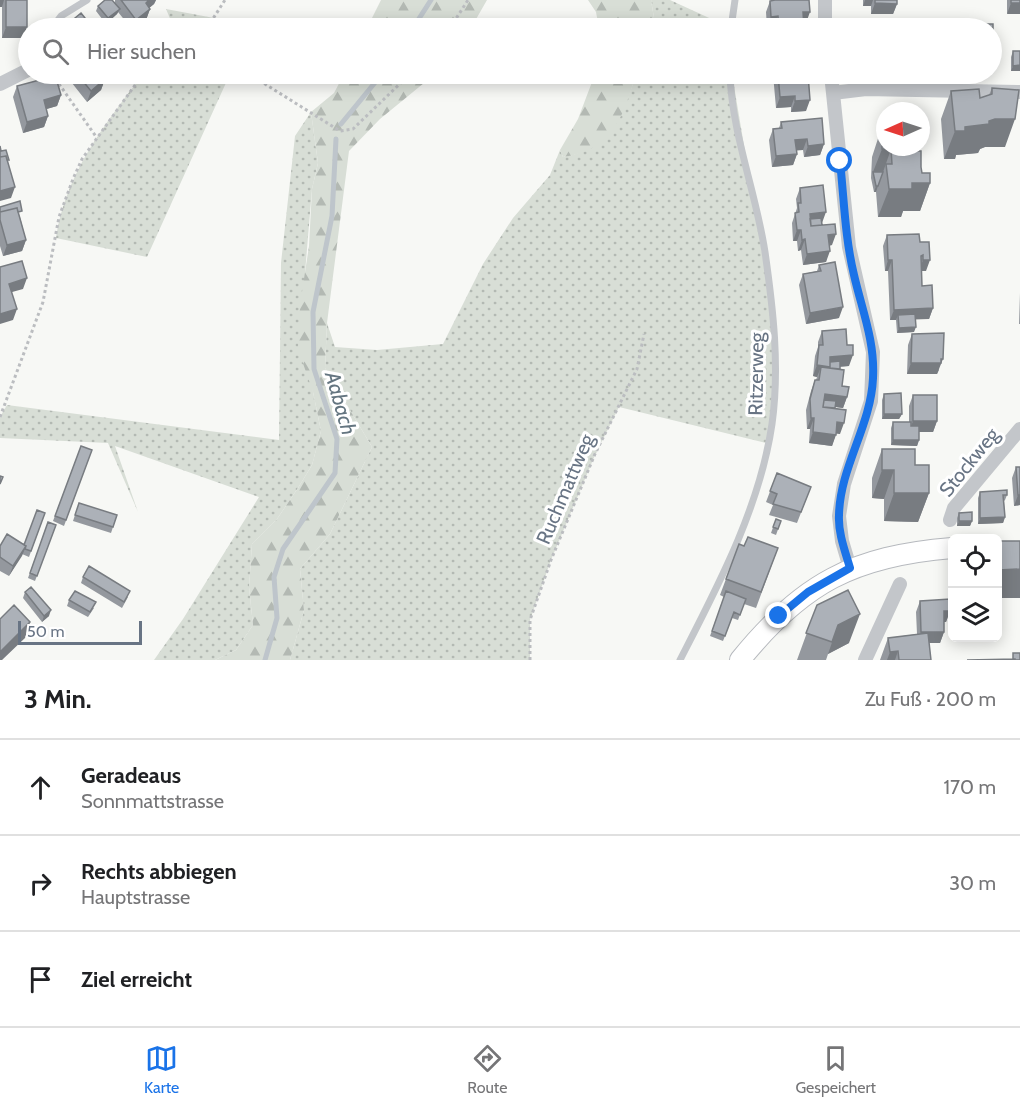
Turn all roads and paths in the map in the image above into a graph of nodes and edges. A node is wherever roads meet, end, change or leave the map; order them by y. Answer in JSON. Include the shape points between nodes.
{"nodes":[{"id":1,"x":87,"y":0,"type":"edge"},
{"id":2,"x":225,"y":0,"type":"edge"},
{"id":3,"x":468,"y":0,"type":"edge"},
{"id":4,"x":735,"y":0,"type":"edge"},
{"id":5,"x":825,"y":0,"type":"edge"},
{"id":6,"x":60,"y":18,"type":"edge"},
{"id":7,"x":213,"y":18,"type":"edge"},
{"id":8,"x":456,"y":18,"type":"edge"},
{"id":9,"x":732,"y":18,"type":"edge"},
{"id":10,"x":825,"y":18,"type":"edge"},
{"id":11,"x":18,"y":75,"type":"edge"},
{"id":12,"x":0,"y":84,"type":"edge"},
{"id":13,"x":59,"y":84,"type":"edge"},
{"id":14,"x":136,"y":84,"type":"edge"},
{"id":15,"x":265,"y":84,"type":"edge"},
{"id":16,"x":400,"y":84,"type":"edge"},
{"id":17,"x":732,"y":84,"type":"edge"},
{"id":18,"x":832,"y":84,"type":"edge"},
{"id":19,"x":1020,"y":92,"type":"edge"},
{"id":20,"x":833,"y":93,"type":"junction"},
{"id":21,"x":97,"y":138,"type":"junction"},
{"id":22,"x":644,"y":334,"type":"dead end"},
{"id":23,"x":0,"y":417,"type":"edge"},
{"id":24,"x":1020,"y":429,"type":"edge"},
{"id":25,"x":950,"y":520,"type":"dead end"},
{"id":26,"x":948,"y":548,"type":"edge"},
{"id":27,"x":850,"y":568,"type":"junction"},
{"id":28,"x":900,"y":584,"type":"dead end"},
{"id":29,"x":530,"y":660,"type":"edge"},
{"id":30,"x":680,"y":660,"type":"edge"},
{"id":31,"x":740,"y":660,"type":"edge"},
{"id":32,"x":865,"y":660,"type":"edge"}],
"edges":[{"from":1,"to":6,"type":"lane"},
{"from":2,"to":7,"type":"path"},
{"from":3,"to":8,"type":"path"},
{"from":4,"to":9,"type":"lane"},
{"from":5,"to":10,"type":"street"},
{"from":11,"to":12,"type":"street"},
{"from":13,"to":21,"type":"path"},
{"from":14,"to":21,"type":"path"},
{"from":15,"to":16,"type":"path","via":[[340,131],[353,129]]},
{"from":17,"to":30,"type":"lane","name":"Ritzerweg","via":[[765,250],[776,346],[772,423],[762,472],[744,524]]},
{"from":18,"to":20,"type":"street"},
{"from":19,"to":20,"type":"street","via":[[866,89]]},
{"from":20,"to":27,"type":"street","via":[[849,247],[873,352],[871,401],[844,484],[838,516]]},
{"from":21,"to":23,"type":"path","via":[[82,159],[58,217],[43,302]]},
{"from":22,"to":29,"type":"path","name":"Ruchmattweg","via":[[637,369],[595,454],[530,620]]},
{"from":24,"to":25,"type":"street","name":"Stockweg","via":[[954,508]]},
{"from":26,"to":27,"type":"street","via":[[908,553]]},
{"from":27,"to":31,"type":"street","via":[[808,592],[779,616]]},
{"from":28,"to":32,"type":"street"}]}
